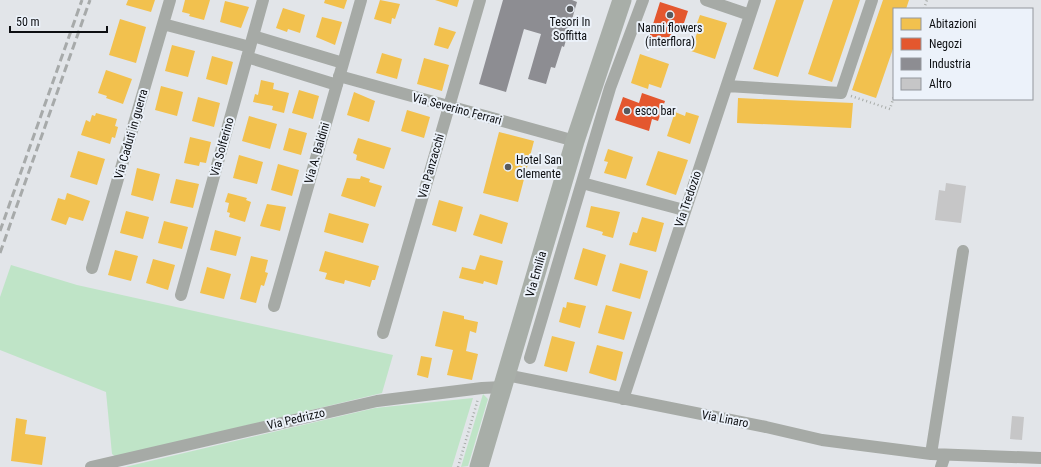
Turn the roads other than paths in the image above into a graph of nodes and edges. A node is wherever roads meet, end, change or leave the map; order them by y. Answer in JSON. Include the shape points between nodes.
{"nodes":[{"id":1,"x":170,"y":0,"type":"edge"},
{"id":2,"x":263,"y":0,"type":"edge"},
{"id":3,"x":361,"y":0,"type":"edge"},
{"id":4,"x":480,"y":0,"type":"edge"},
{"id":5,"x":622,"y":0,"type":"edge"},
{"id":6,"x":643,"y":0,"type":"edge"},
{"id":7,"x":706,"y":0,"type":"edge"},
{"id":8,"x":755,"y":0,"type":"edge"},
{"id":9,"x":872,"y":0,"type":"edge"},
{"id":10,"x":750,"y":15,"type":"junction"},
{"id":11,"x":163,"y":24,"type":"junction"},
{"id":12,"x":250,"y":47,"type":"junction"},
{"id":13,"x":343,"y":63,"type":"junction"},
{"id":14,"x":338,"y":81,"type":"junction"},
{"id":15,"x":603,"y":85,"type":"junction"},
{"id":16,"x":727,"y":86,"type":"junction"},
{"id":17,"x":449,"y":106,"type":"junction"},
{"id":18,"x":575,"y":142,"type":"junction"},
{"id":19,"x":582,"y":183,"type":"junction"},
{"id":20,"x":684,"y":210,"type":"junction"},
{"id":21,"x":963,"y":251,"type":"dead end"},
{"id":22,"x":92,"y":268,"type":"dead end"},
{"id":23,"x":181,"y":295,"type":"dead end"},
{"id":24,"x":274,"y":306,"type":"dead end"},
{"id":25,"x":383,"y":333,"type":"dead end"},
{"id":26,"x":530,"y":358,"type":"dead end"},
{"id":27,"x":505,"y":381,"type":"junction"},
{"id":28,"x":623,"y":399,"type":"junction"},
{"id":29,"x":931,"y":454,"type":"junction"},
{"id":30,"x":945,"y":455,"type":"junction"},
{"id":31,"x":1041,"y":458,"type":"edge"},
{"id":32,"x":91,"y":467,"type":"edge"},
{"id":33,"x":479,"y":467,"type":"edge"},
{"id":34,"x":941,"y":467,"type":"edge"}],
"edges":[{"from":1,"to":11,"type":"street","name":"Via Caduti in guerra"},
{"from":2,"to":12,"type":"street","name":"Via Solferino"},
{"from":3,"to":13,"type":"street","name":"Via A. Baldini"},
{"from":4,"to":17,"type":"street","name":"Via Panzacchi"},
{"from":5,"to":15,"type":"main road","name":"Via Emilia"},
{"from":6,"to":15,"type":"street","name":"Via Emilia"},
{"from":7,"to":10,"type":"street"},
{"from":8,"to":10,"type":"street","name":"Via Tredozio"},
{"from":9,"to":16,"type":"street","via":[[841,93]]},
{"from":10,"to":16,"type":"street","name":"Via Tredozio"},
{"from":11,"to":12,"type":"street","name":"Via Severino Ferrari"},
{"from":11,"to":22,"type":"street","name":"Via Caduti in guerra"},
{"from":12,"to":13,"type":"street","name":"Via Severino Ferrari"},
{"from":12,"to":14,"type":"street","name":"Via Severino Ferrari"},
{"from":12,"to":23,"type":"street","name":"Via Solferino"},
{"from":13,"to":14,"type":"street","name":"Via A. Baldini"},
{"from":14,"to":17,"type":"street","name":"Via Severino Ferrari"},
{"from":14,"to":24,"type":"street","name":"Via A. Baldini"},
{"from":15,"to":18,"type":"main road","name":"Via Emilia"},
{"from":15,"to":19,"type":"street","name":"Via Emilia"},
{"from":16,"to":20,"type":"street","name":"Via Tredozio"},
{"from":17,"to":18,"type":"street","name":"Via Severino Ferrari"},
{"from":17,"to":25,"type":"street","name":"Via Panzacchi"},
{"from":18,"to":27,"type":"main road","name":"Via Emilia"},
{"from":19,"to":20,"type":"street"},
{"from":19,"to":26,"type":"street","name":"Via Emilia"},
{"from":20,"to":28,"type":"street","name":"Via Tredozio"},
{"from":21,"to":29,"type":"street"},
{"from":27,"to":28,"type":"street","name":"Via Linaro"},
{"from":27,"to":32,"type":"street","name":"Via Pedrizzo","via":[[482,388],[377,401]]},
{"from":27,"to":33,"type":"main road","name":"Via Emilia"},
{"from":28,"to":29,"type":"street","name":"Via Linaro","via":[[822,440]]},
{"from":29,"to":30,"type":"street","name":"Via Linaro"},
{"from":30,"to":31,"type":"street","name":"Via Linaro"},
{"from":30,"to":34,"type":"street"}]}
